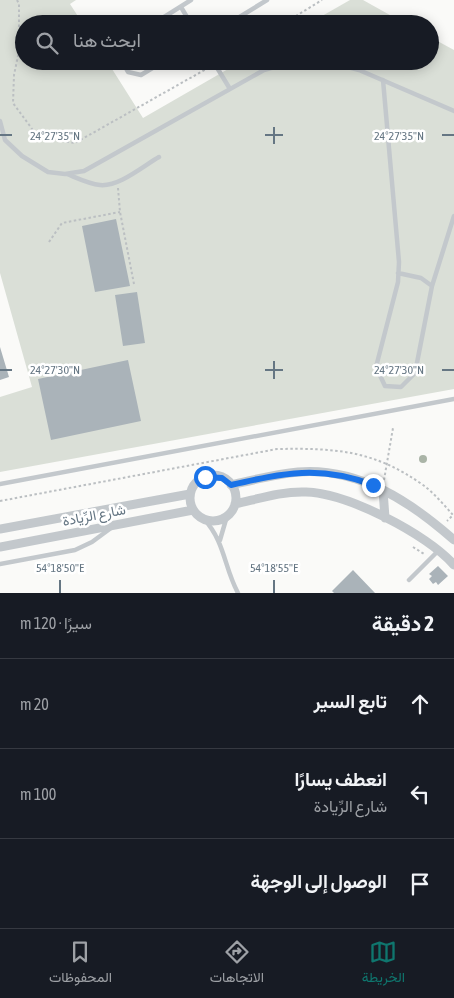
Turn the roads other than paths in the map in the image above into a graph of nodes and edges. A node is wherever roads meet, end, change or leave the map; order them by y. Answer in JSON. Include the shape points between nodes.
{"nodes":[{"id":1,"x":191,"y":0,"type":"edge"},
{"id":2,"x":266,"y":0,"type":"edge"},
{"id":3,"x":180,"y":6,"type":"junction"},
{"id":4,"x":166,"y":15,"type":"edge"},
{"id":5,"x":186,"y":15,"type":"edge"},
{"id":6,"x":242,"y":15,"type":"edge"},
{"id":7,"x":127,"y":70,"type":"edge"},
{"id":8,"x":149,"y":70,"type":"edge"},
{"id":9,"x":218,"y":70,"type":"edge"},
{"id":10,"x":264,"y":70,"type":"edge"},
{"id":11,"x":359,"y":70,"type":"edge"},
{"id":12,"x":383,"y":80,"type":"junction"},
{"id":13,"x":230,"y":89,"type":"junction"},
{"id":14,"x":454,"y":110,"type":"edge"},
{"id":15,"x":0,"y":121,"type":"edge"},
{"id":16,"x":159,"y":157,"type":"dead end"},
{"id":17,"x":65,"y":174,"type":"junction"},
{"id":18,"x":454,"y":216,"type":"edge"},
{"id":19,"x":398,"y":273,"type":"junction"},
{"id":20,"x":432,"y":286,"type":"junction"},
{"id":21,"x":454,"y":399,"type":"edge"},
{"id":22,"x":0,"y":484,"type":"edge"},
{"id":23,"x":231,"y":485,"type":"junction"},
{"id":24,"x":383,"y":490,"type":"junction"},
{"id":25,"x":190,"y":494,"type":"junction"},
{"id":26,"x":235,"y":504,"type":"junction"},
{"id":27,"x":193,"y":510,"type":"junction"},
{"id":28,"x":227,"y":516,"type":"junction"},
{"id":29,"x":385,"y":518,"type":"junction"},
{"id":30,"x":204,"y":519,"type":"junction"},
{"id":31,"x":115,"y":525,"type":"junction"},
{"id":32,"x":0,"y":529,"type":"edge"},
{"id":33,"x":453,"y":538,"type":"edge"},
{"id":34,"x":220,"y":540,"type":"junction"},
{"id":35,"x":0,"y":547,"type":"edge"},
{"id":36,"x":438,"y":551,"type":"junction"},
{"id":37,"x":0,"y":564,"type":"edge"},
{"id":38,"x":454,"y":565,"type":"edge"},
{"id":39,"x":409,"y":580,"type":"dead end"},
{"id":40,"x":238,"y":593,"type":"edge"}],
"edges":[{"from":1,"to":3,"type":"lane"},
{"from":2,"to":6,"type":"lane"},
{"from":3,"to":4,"type":"lane"},
{"from":3,"to":5,"type":"lane"},
{"from":7,"to":8,"type":"lane","via":[[141,75]]},
{"from":9,"to":13,"type":"lane"},
{"from":10,"to":13,"type":"lane"},
{"from":11,"to":12,"type":"lane"},
{"from":12,"to":14,"type":"lane"},
{"from":12,"to":19,"type":"lane"},
{"from":13,"to":17,"type":"lane","via":[[84,171]]},
{"from":15,"to":17,"type":"lane","via":[[5,140],[22,156],[48,172]]},
{"from":16,"to":17,"type":"lane","via":[[118,181],[98,185]]},
{"from":18,"to":20,"type":"lane"},
{"from":19,"to":20,"type":"lane","via":[[421,278]]},
{"from":19,"to":20,"type":"lane","via":[[376,367],[385,386],[401,387],[414,373]]},
{"from":21,"to":22,"type":"lane"},
{"from":23,"to":24,"type":"street","via":[[287,473],[316,472],[343,475]]},
{"from":23,"to":25,"type":"street","via":[[222,478],[205,477]]},
{"from":23,"to":26,"type":"street"},
{"from":24,"to":29,"type":"street"},
{"from":24,"to":33,"type":"street","via":[[415,508]]},
{"from":25,"to":27,"type":"street"},
{"from":25,"to":32,"type":"street","name":"شارع الرِّيادة"},
{"from":26,"to":28,"type":"street"},
{"from":26,"to":29,"type":"street","via":[[284,493],[308,492],[340,498]]},
{"from":27,"to":30,"type":"street"},
{"from":27,"to":31,"type":"street","name":"شارع الرِّيادة"},
{"from":28,"to":30,"type":"street","via":[[216,521]]},
{"from":28,"to":34,"type":"lane"},
{"from":29,"to":36,"type":"street"},
{"from":30,"to":34,"type":"lane"},
{"from":31,"to":35,"type":"street","name":"شارع الرِّيادة"},
{"from":31,"to":37,"type":"lane","via":[[75,550]]},
{"from":34,"to":40,"type":"lane"},
{"from":36,"to":38,"type":"street"},
{"from":36,"to":39,"type":"lane"}]}
